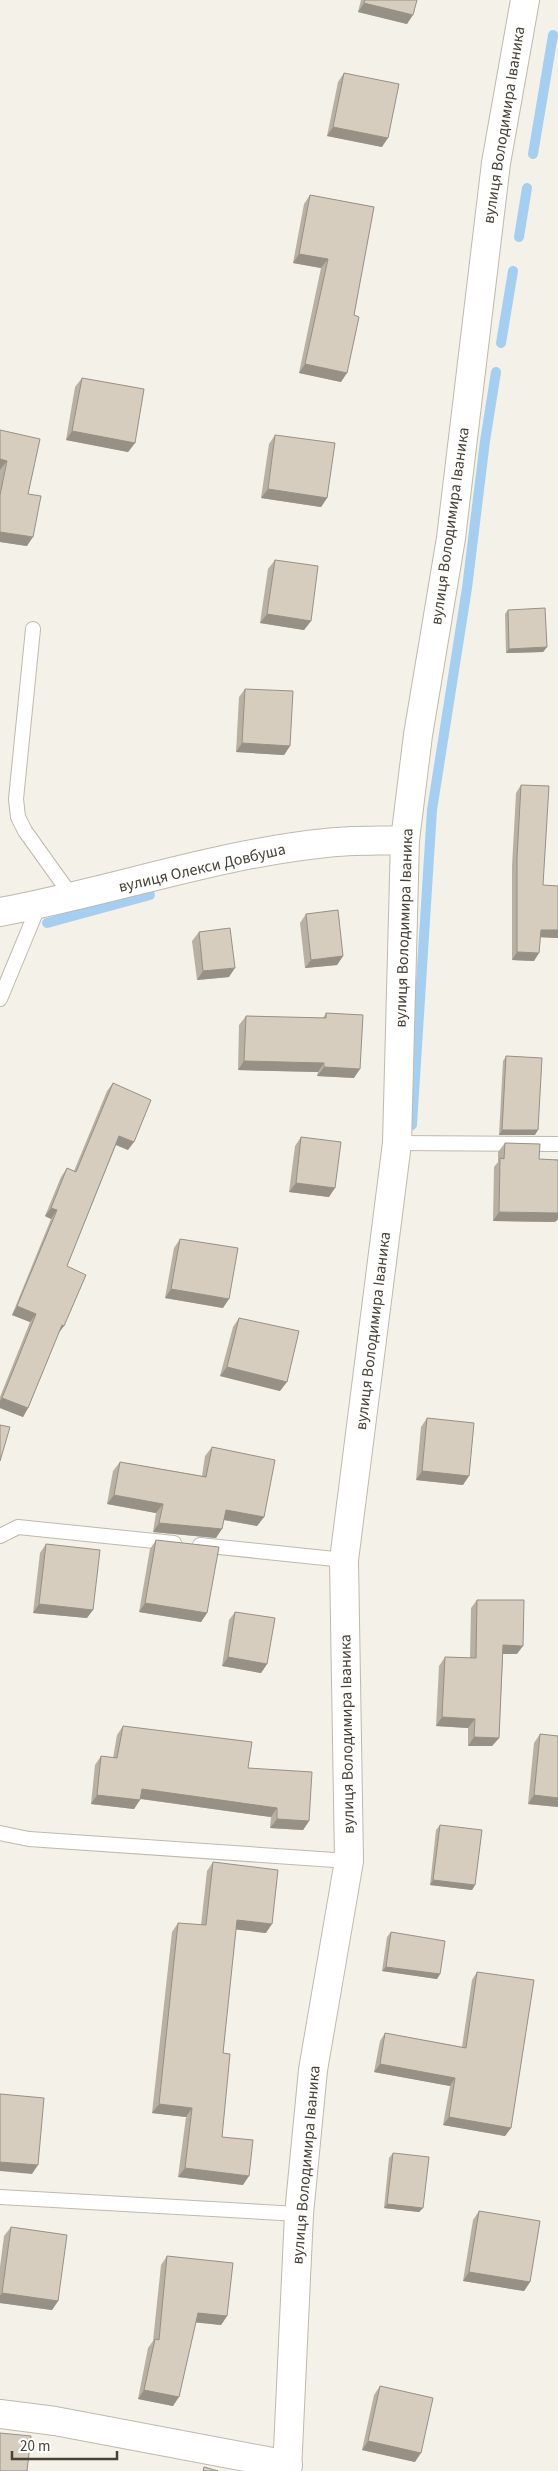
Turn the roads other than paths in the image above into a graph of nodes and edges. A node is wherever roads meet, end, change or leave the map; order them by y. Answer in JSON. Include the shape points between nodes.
{"nodes":[{"id":1,"x":525,"y":0,"type":"edge"},
{"id":2,"x":33,"y":629,"type":"dead end"},
{"id":3,"x":405,"y":840,"type":"junction"},
{"id":4,"x":73,"y":898,"type":"junction"},
{"id":5,"x":39,"y":905,"type":"junction"},
{"id":6,"x":0,"y":912,"type":"edge"},
{"id":7,"x":0,"y":999,"type":"edge"},
{"id":8,"x":397,"y":1143,"type":"junction"},
{"id":9,"x":558,"y":1144,"type":"edge"},
{"id":10,"x":0,"y":1536,"type":"edge"},
{"id":11,"x":344,"y":1560,"type":"junction"},
{"id":12,"x":0,"y":1833,"type":"edge"},
{"id":13,"x":349,"y":1861,"type":"junction"},
{"id":14,"x":0,"y":2197,"type":"edge"},
{"id":15,"x":299,"y":2214,"type":"junction"},
{"id":16,"x":0,"y":2414,"type":"edge"},
{"id":17,"x":287,"y":2468,"type":"edge"}],
"edges":[{"from":1,"to":3,"type":"street","name":"вулиця Володимира Іваника","via":[[496,163],[451,538],[418,735]]},
{"from":2,"to":4,"type":"lane","via":[[16,799],[18,817]]},
{"from":3,"to":4,"type":"street","name":"вулиця Олекси Довбуша","via":[[326,843],[279,850]]},
{"from":3,"to":8,"type":"street","name":"вулиця Володимира Іваника"},
{"from":4,"to":5,"type":"street","name":"вулиця Олекси Довбуша"},
{"from":5,"to":6,"type":"street","name":"вулиця Олекси Довбуша"},
{"from":5,"to":7,"type":"lane"},
{"from":8,"to":9,"type":"lane"},
{"from":8,"to":11,"type":"street","name":"вулиця Володимира Іваника"},
{"from":10,"to":11,"type":"lane","via":[[18,1527]]},
{"from":11,"to":13,"type":"street","name":"вулиця Володимира Іваника"},
{"from":12,"to":13,"type":"lane","via":[[29,1840]]},
{"from":13,"to":15,"type":"street","name":"вулиця Володимира Іваника","via":[[313,2070]]},
{"from":14,"to":15,"type":"lane"},
{"from":15,"to":17,"type":"street","name":"вулиця Володимира Іваника"},
{"from":16,"to":17,"type":"street","via":[[55,2421]]}]}
